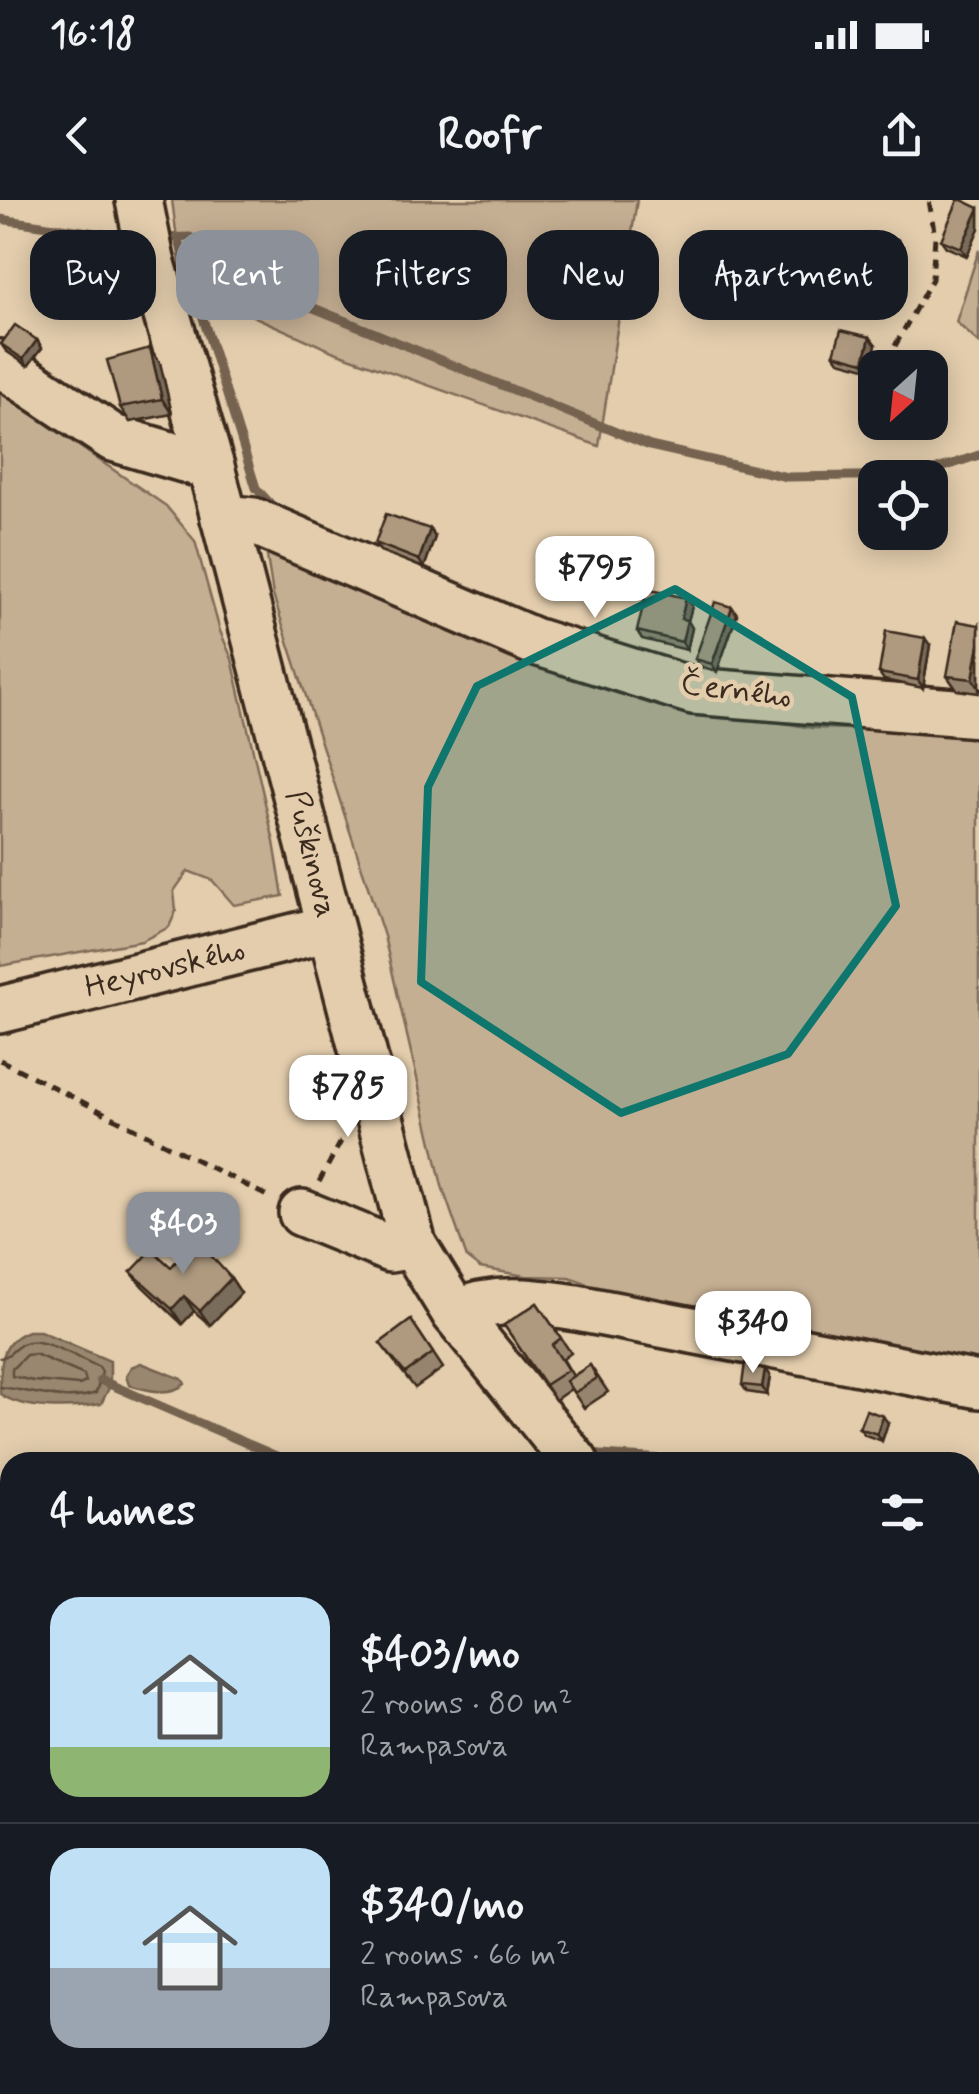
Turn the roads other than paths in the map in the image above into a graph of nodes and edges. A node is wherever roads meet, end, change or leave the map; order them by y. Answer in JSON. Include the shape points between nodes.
{"nodes":[{"id":1,"x":139,"y":200,"type":"edge"},
{"id":2,"x":0,"y":364,"type":"edge"},
{"id":3,"x":211,"y":468,"type":"junction"},
{"id":4,"x":224,"y":518,"type":"junction"},
{"id":5,"x":979,"y":714,"type":"edge"},
{"id":6,"x":330,"y":928,"type":"junction"},
{"id":7,"x":0,"y":1010,"type":"edge"},
{"id":8,"x":302,"y":1214,"type":"road end"},
{"id":9,"x":413,"y":1246,"type":"junction"},
{"id":10,"x":455,"y":1313,"type":"junction"},
{"id":11,"x":979,"y":1385,"type":"edge"},
{"id":12,"x":568,"y":1452,"type":"edge"}],
"edges":[{"from":1,"to":3,"type":"street","name":"Puškinova"},
{"from":2,"to":3,"type":"street","via":[[113,438]]},
{"from":3,"to":4,"type":"street","name":"Puškinova"},
{"from":4,"to":5,"type":"street","name":"Černého","via":[[253,522],[533,641],[693,690]]},
{"from":4,"to":6,"type":"street","name":"Puškinova"},
{"from":6,"to":7,"type":"street","name":"Heyrovského"},
{"from":6,"to":9,"type":"street","name":"Puškinova"},
{"from":8,"to":9,"type":"street","via":[[390,1249]]},
{"from":9,"to":10,"type":"street","name":"Puškinova"},
{"from":10,"to":11,"type":"street","via":[[480,1302],[559,1305]]},
{"from":10,"to":12,"type":"street","name":"Puškinova"}]}
